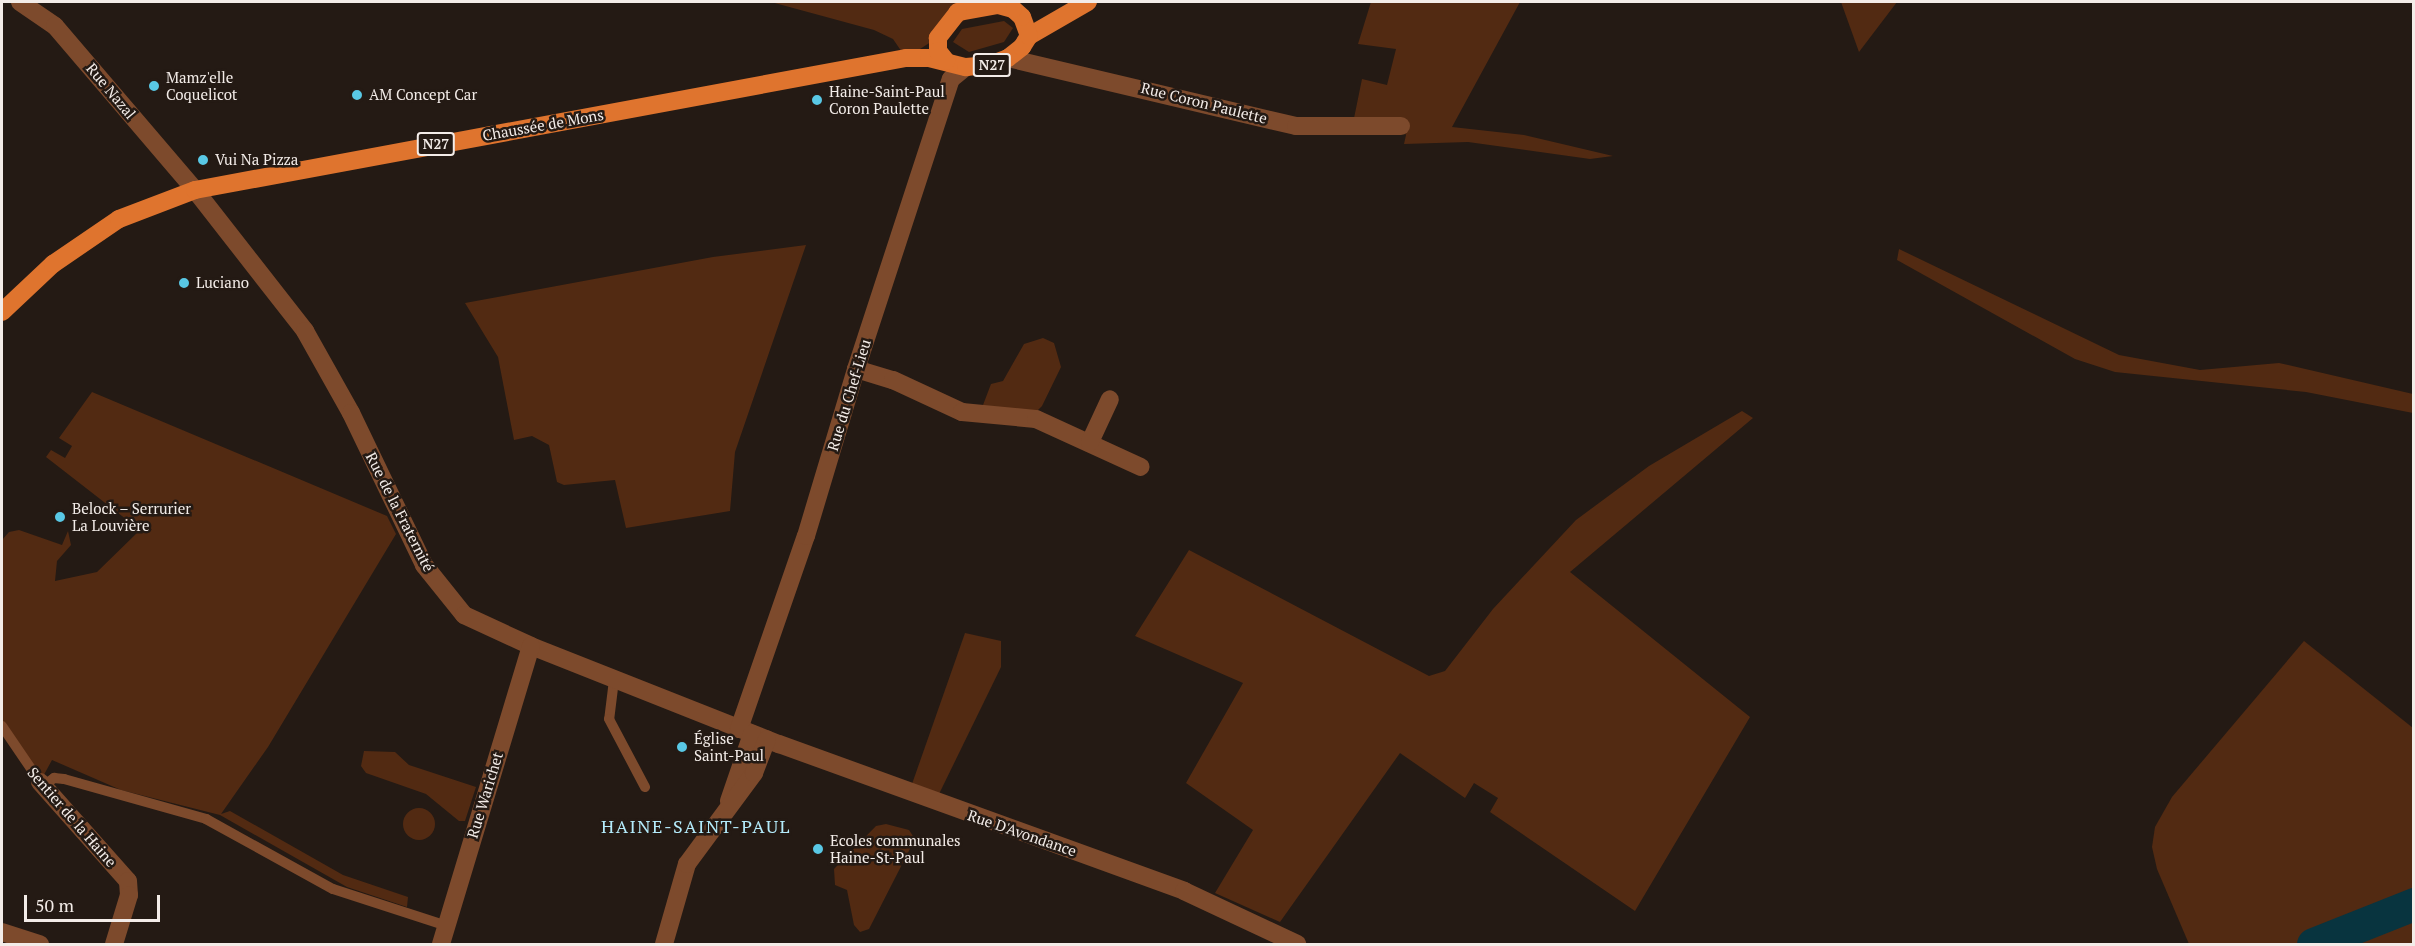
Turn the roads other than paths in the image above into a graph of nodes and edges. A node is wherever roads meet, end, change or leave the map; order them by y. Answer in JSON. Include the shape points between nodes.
{"nodes":[{"id":1,"x":20,"y":2,"type":"edge"},
{"id":2,"x":1088,"y":2,"type":"edge"},
{"id":3,"x":992,"y":3,"type":"edge"},
{"id":4,"x":1063,"y":13,"type":"junction"},
{"id":5,"x":1022,"y":17,"type":"junction"},
{"id":6,"x":1029,"y":36,"type":"junction"},
{"id":7,"x":938,"y":38,"type":"junction"},
{"id":8,"x":906,"y":58,"type":"junction"},
{"id":9,"x":1008,"y":58,"type":"junction"},
{"id":10,"x":946,"y":61,"type":"junction"},
{"id":11,"x":966,"y":67,"type":"junction"},
{"id":12,"x":1401,"y":126,"type":"dead end"},
{"id":13,"x":195,"y":190,"type":"junction"},
{"id":14,"x":2,"y":312,"type":"edge"},
{"id":15,"x":856,"y":369,"type":"junction"},
{"id":16,"x":1110,"y":399,"type":"dead end"},
{"id":17,"x":1090,"y":442,"type":"junction"},
{"id":18,"x":1141,"y":467,"type":"dead end"},
{"id":19,"x":531,"y":646,"type":"junction"},
{"id":20,"x":614,"y":680,"type":"junction"},
{"id":21,"x":2,"y":726,"type":"edge"},
{"id":22,"x":753,"y":734,"type":"junction"},
{"id":23,"x":41,"y":784,"type":"junction"},
{"id":24,"x":645,"y":787,"type":"dead end"},
{"id":25,"x":447,"y":926,"type":"junction"},
{"id":26,"x":2,"y":932,"type":"edge"},
{"id":27,"x":40,"y":945,"type":"edge"},
{"id":28,"x":114,"y":945,"type":"edge"},
{"id":29,"x":441,"y":945,"type":"edge"},
{"id":30,"x":664,"y":945,"type":"edge"},
{"id":31,"x":1297,"y":945,"type":"edge"}],
"edges":[{"from":1,"to":13,"type":"street","name":"Rue Nazal","via":[[55,26]]},
{"from":2,"to":4,"type":"main road","number":"N27"},
{"from":3,"to":5,"type":"main road","number":"N27","via":[[1013,9]]},
{"from":3,"to":7,"type":"main road","number":"N27","via":[[958,12]]},
{"from":4,"to":5,"type":"main road","number":"N27"},
{"from":4,"to":6,"type":"main road","number":"N27"},
{"from":5,"to":6,"type":"main road"},
{"from":6,"to":9,"type":"main road","number":"N27"},
{"from":7,"to":8,"type":"main road","number":"N27"},
{"from":7,"to":10,"type":"main road","via":[[938,51]]},
{"from":8,"to":10,"type":"main road","number":"N27"},
{"from":8,"to":13,"type":"main road","name":"Chaussée de Mons","number":"N27"},
{"from":9,"to":11,"type":"main road","number":"N27","via":[[990,65]]},
{"from":9,"to":12,"type":"street","name":"Rue Coron Paulette","via":[[1296,126]]},
{"from":10,"to":11,"type":"main road","number":"N27"},
{"from":11,"to":15,"type":"street","name":"Rue du Chef-Lieu","via":[[951,79]]},
{"from":13,"to":14,"type":"main road","name":"Chaussée de Mons","number":"N27","via":[[119,219],[53,264]]},
{"from":13,"to":19,"type":"street","name":"Rue de la Fraternité","via":[[321,357],[424,565],[464,615]]},
{"from":15,"to":17,"type":"street","via":[[893,380],[962,412],[1036,419]]},
{"from":15,"to":22,"type":"street","name":"Rue du Chef-Lieu"},
{"from":16,"to":17,"type":"street"},
{"from":17,"to":18,"type":"street"},
{"from":19,"to":20,"type":"street","name":"Rue de la Fraternité"},
{"from":19,"to":25,"type":"street","name":"Rue Warichet"},
{"from":20,"to":22,"type":"street","name":"Rue de la Fraternité"},
{"from":20,"to":24,"type":"lane","via":[[609,719]]},
{"from":21,"to":23,"type":"lane","name":"Sentier de la Haine"},
{"from":22,"to":30,"type":"street","name":"Rue du Chef-Lieu","via":[[754,773],[729,801],[687,864]]},
{"from":22,"to":31,"type":"street","name":"Rue D'Avondance","via":[[930,802],[1130,870]]},
{"from":23,"to":25,"type":"lane","via":[[54,778],[64,779],[206,819],[333,889]]},
{"from":23,"to":28,"type":"street","name":"Sentier de la Haine","via":[[128,881],[129,895]]},
{"from":25,"to":29,"type":"street","name":"Rue Warichet"},
{"from":26,"to":27,"type":"street"}]}
